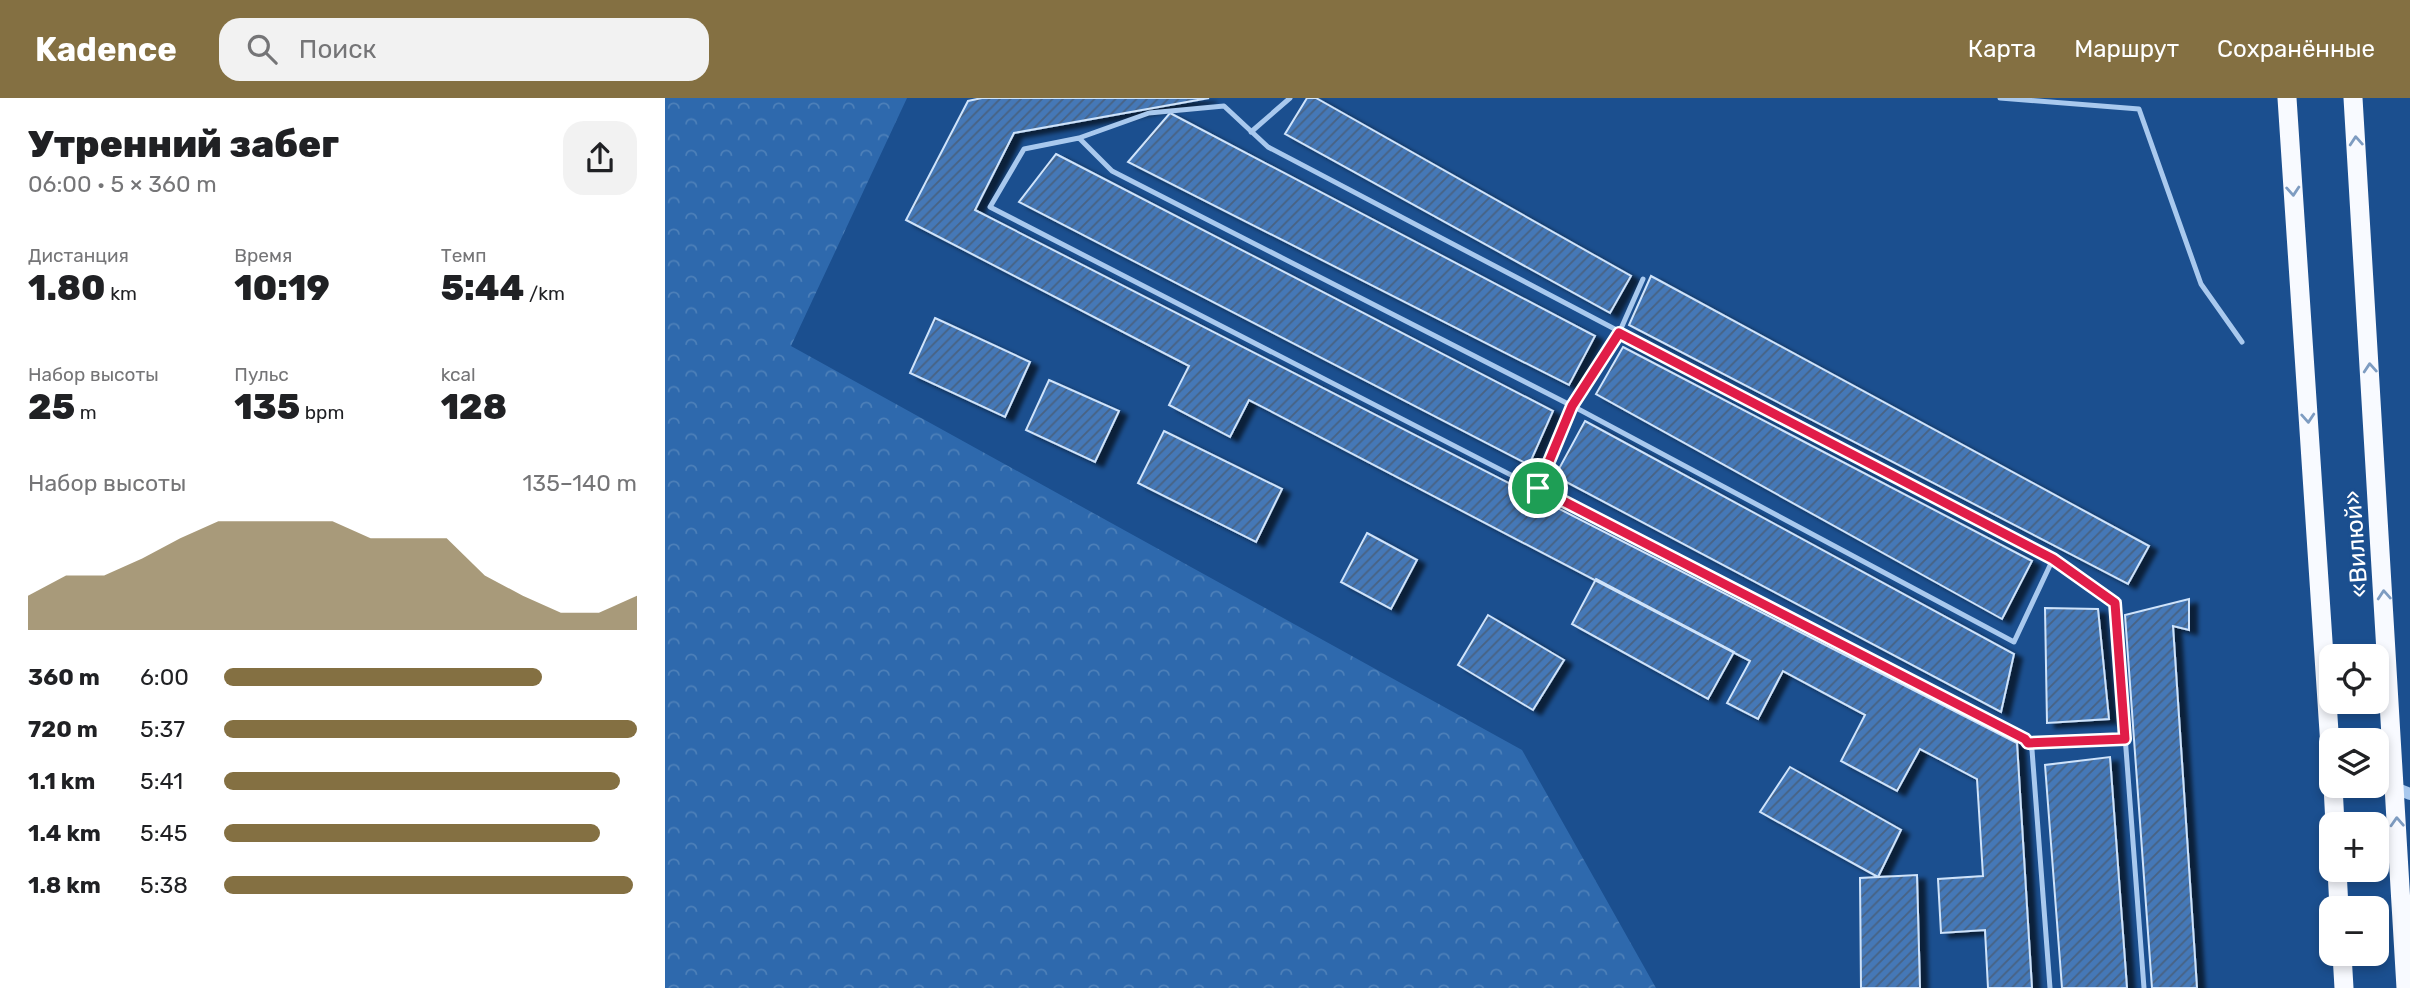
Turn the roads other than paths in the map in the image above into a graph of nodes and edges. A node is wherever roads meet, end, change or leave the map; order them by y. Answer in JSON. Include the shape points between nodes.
{"nodes":[{"id":1,"x":1290,"y":98,"type":"edge"},
{"id":2,"x":2000,"y":98,"type":"edge"},
{"id":3,"x":2287,"y":98,"type":"edge"},
{"id":4,"x":2353,"y":98,"type":"edge"},
{"id":5,"x":1251,"y":132,"type":"junction"},
{"id":6,"x":1079,"y":138,"type":"junction"},
{"id":7,"x":1643,"y":279,"type":"dead end"},
{"id":8,"x":1619,"y":333,"type":"junction"},
{"id":9,"x":2242,"y":342,"type":"dead end"},
{"id":10,"x":1572,"y":406,"type":"junction"},
{"id":11,"x":1538,"y":488,"type":"junction"},
{"id":12,"x":2053,"y":559,"type":"junction"},
{"id":13,"x":2329,"y":728,"type":"edge"},
{"id":14,"x":2125,"y":739,"type":"junction"},
{"id":15,"x":2028,"y":743,"type":"junction"},
{"id":16,"x":2402,"y":791,"type":"edge"},
{"id":17,"x":2343,"y":966,"type":"edge"},
{"id":18,"x":2050,"y":988,"type":"edge"},
{"id":19,"x":2144,"y":988,"type":"edge"},
{"id":20,"x":2344,"y":988,"type":"edge"},
{"id":21,"x":2406,"y":988,"type":"edge"}],
"edges":[{"from":1,"to":5,"type":"lane"},
{"from":2,"to":9,"type":"lane","via":[[2139,109],[2201,284]]},
{"from":3,"to":13,"type":"highway","name":"«Вилюй»","one_way":true},
{"from":16,"to":4,"type":"highway","name":"«Вилюй»","one_way":true},
{"from":5,"to":6,"type":"lane","via":[[1224,106],[1149,113]]},
{"from":5,"to":8,"type":"lane","via":[[1268,147]]},
{"from":6,"to":10,"type":"lane","via":[[1112,171]]},
{"from":6,"to":11,"type":"lane","via":[[1024,149],[990,207]]},
{"from":7,"to":8,"type":"lane"},
{"from":8,"to":10,"type":"lane"},
{"from":8,"to":12,"type":"lane"},
{"from":10,"to":11,"type":"lane"},
{"from":10,"to":12,"type":"lane","via":[[2014,642]]},
{"from":11,"to":15,"type":"lane"},
{"from":12,"to":14,"type":"lane","via":[[2115,603]]},
{"from":14,"to":15,"type":"lane"},
{"from":14,"to":19,"type":"lane"},
{"from":15,"to":18,"type":"lane"},
{"from":21,"to":16,"type":"highway","name":"«Вилюй»","one_way":true},
{"from":17,"to":20,"type":"highway"}]}
